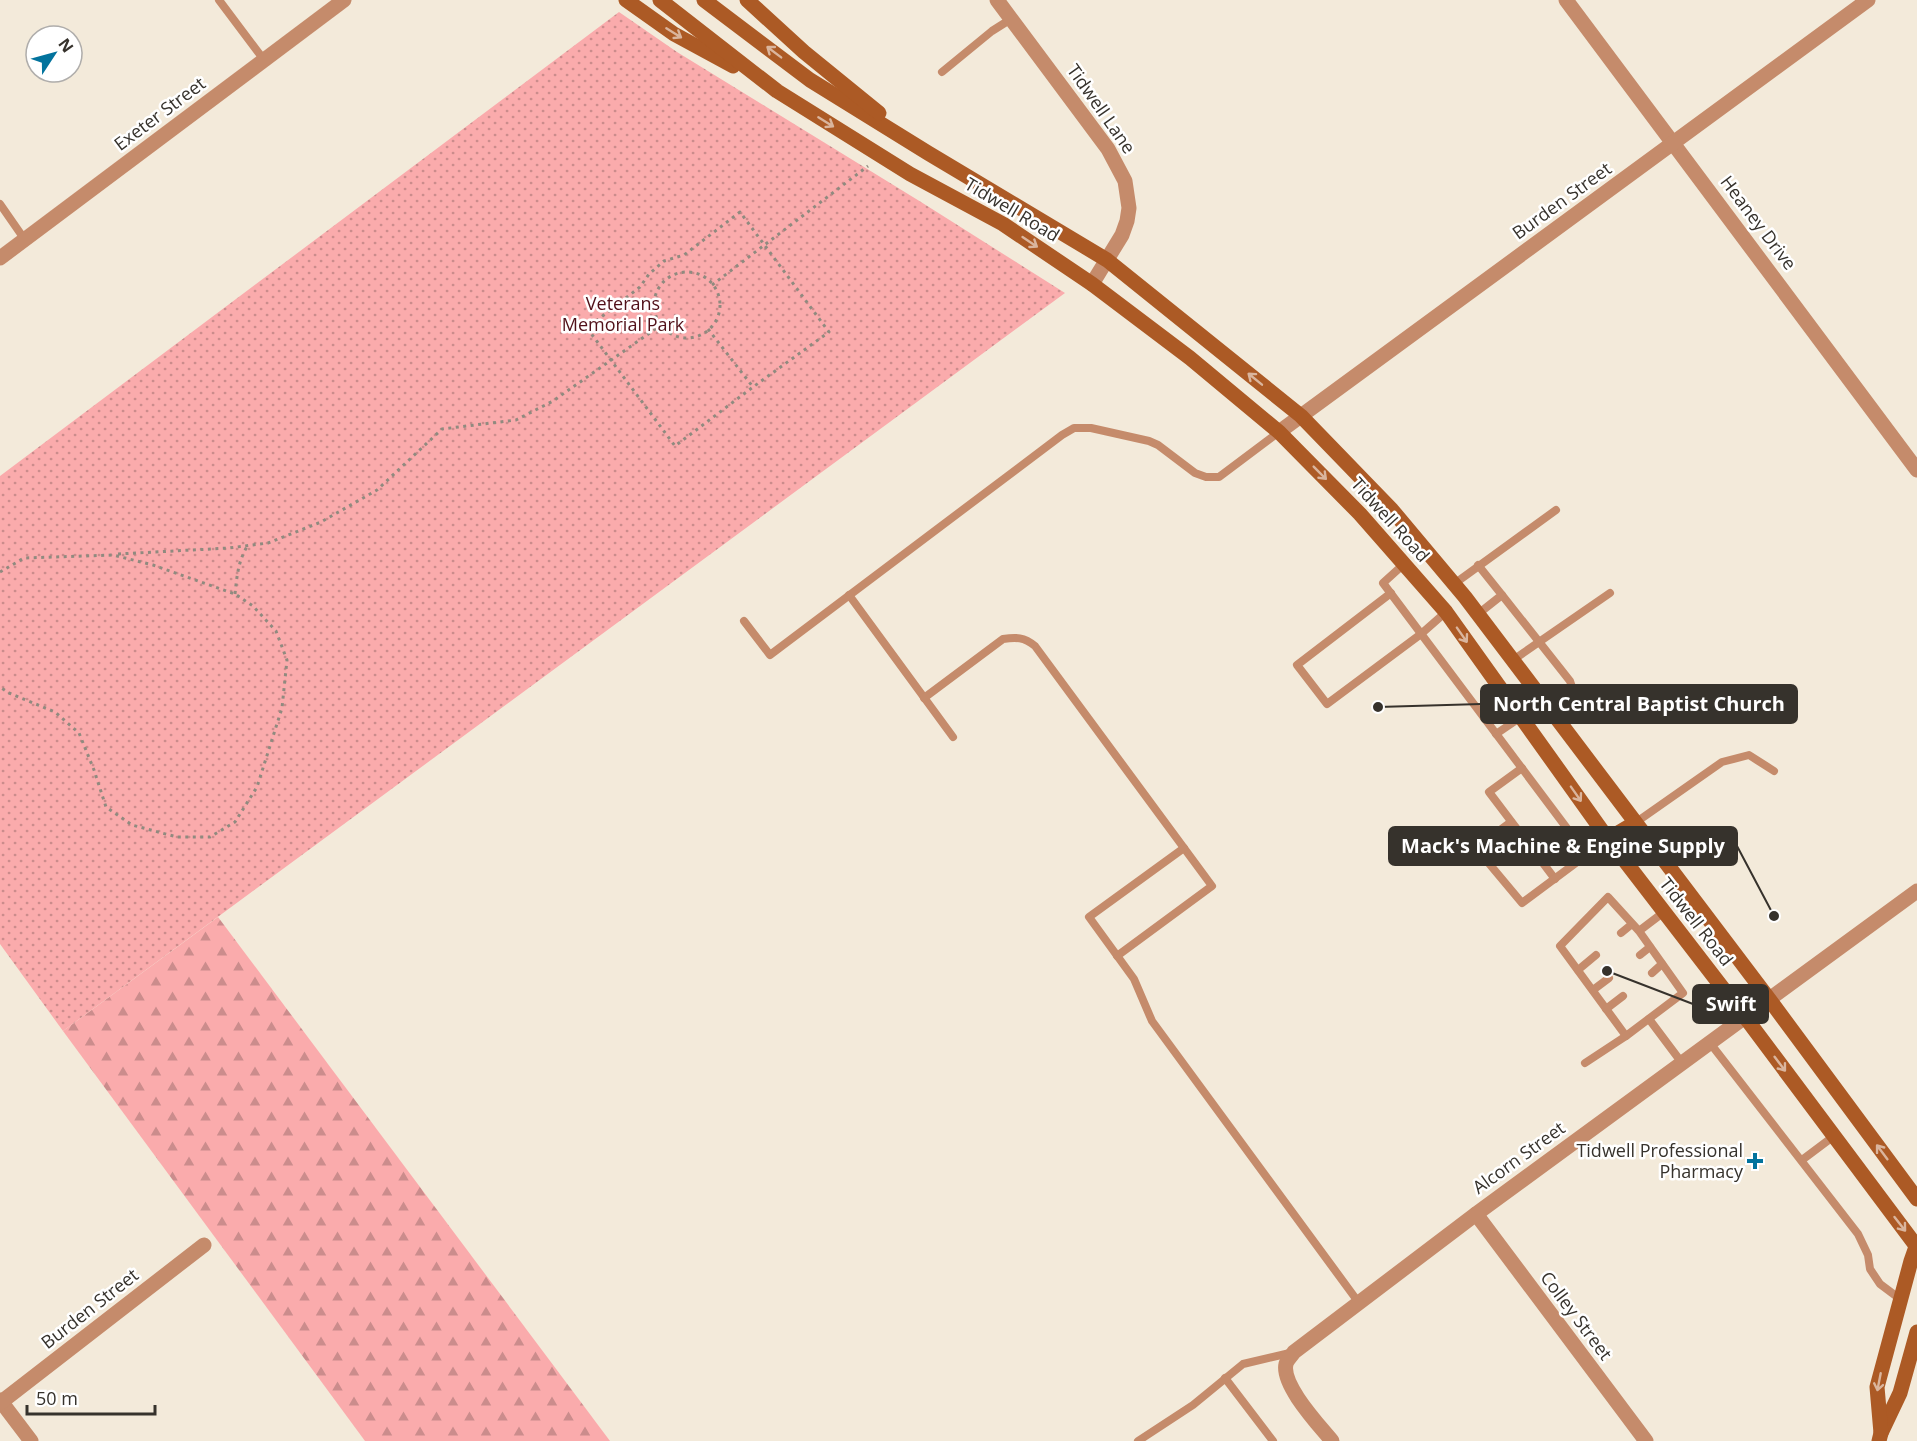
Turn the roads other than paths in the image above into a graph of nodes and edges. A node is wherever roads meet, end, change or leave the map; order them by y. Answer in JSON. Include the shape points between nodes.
{"nodes":[{"id":1,"x":219,"y":0,"type":"edge"},
{"id":2,"x":344,"y":0,"type":"edge"},
{"id":3,"x":626,"y":0,"type":"edge"},
{"id":4,"x":660,"y":0,"type":"edge"},
{"id":5,"x":704,"y":0,"type":"edge"},
{"id":6,"x":747,"y":0,"type":"edge"},
{"id":7,"x":998,"y":0,"type":"edge"},
{"id":8,"x":1566,"y":0,"type":"edge"},
{"id":9,"x":1868,"y":0,"type":"edge"},
{"id":10,"x":1011,"y":19,"type":"junction"},
{"id":11,"x":264,"y":60,"type":"junction"},
{"id":12,"x":942,"y":72,"type":"dead end"},
{"id":13,"x":777,"y":91,"type":"junction"},
{"id":14,"x":1674,"y":143,"type":"junction"},
{"id":15,"x":928,"y":153,"type":"junction"},
{"id":16,"x":0,"y":204,"type":"edge"},
{"id":17,"x":25,"y":240,"type":"junction"},
{"id":18,"x":0,"y":258,"type":"edge"},
{"id":19,"x":1107,"y":260,"type":"junction"},
{"id":20,"x":1092,"y":284,"type":"junction"},
{"id":21,"x":1301,"y":416,"type":"junction"},
{"id":22,"x":1279,"y":432,"type":"junction"},
{"id":23,"x":1917,"y":470,"type":"edge"},
{"id":24,"x":1556,"y":510,"type":"dead end"},
{"id":25,"x":1404,"y":564,"type":"junction"},
{"id":26,"x":1478,"y":565,"type":"junction"},
{"id":27,"x":1454,"y":584,"type":"junction"},
{"id":28,"x":1610,"y":592,"type":"dead end"},
{"id":29,"x":1391,"y":594,"type":"junction"},
{"id":30,"x":849,"y":595,"type":"junction"},
{"id":31,"x":1502,"y":595,"type":"junction"},
{"id":32,"x":1465,"y":597,"type":"junction"},
{"id":33,"x":1446,"y":612,"type":"junction"},
{"id":34,"x":1478,"y":614,"type":"junction"},
{"id":35,"x":744,"y":621,"type":"dead end"},
{"id":36,"x":1421,"y":634,"type":"junction"},
{"id":37,"x":1539,"y":641,"type":"junction"},
{"id":38,"x":1513,"y":660,"type":"junction"},
{"id":39,"x":924,"y":698,"type":"junction"},
{"id":40,"x":1554,"y":715,"type":"junction"},
{"id":41,"x":1521,"y":717,"type":"junction"},
{"id":42,"x":1496,"y":734,"type":"junction"},
{"id":43,"x":953,"y":737,"type":"dead end"},
{"id":44,"x":1522,"y":768,"type":"junction"},
{"id":45,"x":1774,"y":771,"type":"dead end"},
{"id":46,"x":1512,"y":822,"type":"junction"},
{"id":47,"x":1635,"y":823,"type":"junction"},
{"id":48,"x":1608,"y":839,"type":"junction"},
{"id":49,"x":1184,"y":848,"type":"junction"},
{"id":50,"x":1587,"y":855,"type":"junction"},
{"id":51,"x":1555,"y":879,"type":"junction"},
{"id":52,"x":1917,"y":891,"type":"edge"},
{"id":53,"x":1664,"y":912,"type":"junction"},
{"id":54,"x":1632,"y":924,"type":"junction"},
{"id":55,"x":1638,"y":931,"type":"junction"},
{"id":56,"x":1621,"y":933,"type":"dead end"},
{"id":57,"x":1650,"y":947,"type":"junction"},
{"id":58,"x":1596,"y":955,"type":"dead end"},
{"id":59,"x":1640,"y":955,"type":"dead end"},
{"id":60,"x":1117,"y":956,"type":"junction"},
{"id":61,"x":1662,"y":964,"type":"junction"},
{"id":62,"x":1578,"y":970,"type":"junction"},
{"id":63,"x":1652,"y":973,"type":"dead end"},
{"id":64,"x":1609,"y":978,"type":"dead end"},
{"id":65,"x":1593,"y":990,"type":"junction"},
{"id":66,"x":1623,"y":996,"type":"dead end"},
{"id":67,"x":1769,"y":999,"type":"junction"},
{"id":68,"x":1606,"y":1009,"type":"junction"},
{"id":69,"x":1745,"y":1017,"type":"junction"},
{"id":70,"x":1648,"y":1019,"type":"junction"},
{"id":71,"x":1626,"y":1036,"type":"junction"},
{"id":72,"x":1710,"y":1043,"type":"junction"},
{"id":73,"x":1586,"y":1063,"type":"dead end"},
{"id":74,"x":1682,"y":1064,"type":"junction"},
{"id":75,"x":1834,"y":1136,"type":"junction"},
{"id":76,"x":1802,"y":1160,"type":"junction"},
{"id":77,"x":1917,"y":1199,"type":"edge"},
{"id":78,"x":1476,"y":1214,"type":"junction"},
{"id":79,"x":204,"y":1245,"type":"dead end"},
{"id":80,"x":1917,"y":1246,"type":"edge"},
{"id":81,"x":1901,"y":1300,"type":"junction"},
{"id":82,"x":1359,"y":1303,"type":"junction"},
{"id":83,"x":1917,"y":1332,"type":"edge"},
{"id":84,"x":1294,"y":1352,"type":"junction"},
{"id":85,"x":1225,"y":1378,"type":"junction"},
{"id":86,"x":0,"y":1401,"type":"edge"},
{"id":87,"x":1880,"y":1437,"type":"edge"},
{"id":88,"x":31,"y":1441,"type":"edge"},
{"id":89,"x":1138,"y":1441,"type":"edge"},
{"id":90,"x":1272,"y":1441,"type":"edge"},
{"id":91,"x":1332,"y":1441,"type":"edge"},
{"id":92,"x":1646,"y":1441,"type":"edge"}],
"edges":[{"from":1,"to":11,"type":"lane"},
{"from":2,"to":11,"type":"street","name":"Exeter Street"},
{"from":3,"to":13,"type":"main road","one_way":true,"via":[[674,34]]},
{"from":4,"to":13,"type":"main road","name":"Tidwell Road"},
{"from":15,"to":5,"type":"main road","name":"Tidwell Road","one_way":true,"via":[[810,80]]},
{"from":6,"to":15,"type":"main road"},
{"from":7,"to":10,"type":"street","name":"Tidwell Lane"},
{"from":8,"to":14,"type":"street","name":"Heaney Drive"},
{"from":9,"to":14,"type":"street","name":"Burden Street"},
{"from":10,"to":12,"type":"lane"},
{"from":10,"to":19,"type":"street","name":"Tidwell Lane","via":[[1108,149],[1125,181],[1127,221]]},
{"from":11,"to":17,"type":"street","name":"Exeter Street"},
{"from":13,"to":20,"type":"main road","name":"Tidwell Road","one_way":true,"via":[[910,174],[1003,224]]},
{"from":14,"to":21,"type":"street","name":"Burden Street"},
{"from":14,"to":23,"type":"street","name":"Heaney Drive"},
{"from":15,"to":19,"type":"main road","name":"Tidwell Road"},
{"from":16,"to":17,"type":"lane"},
{"from":17,"to":18,"type":"street","name":"Exeter Street"},
{"from":19,"to":20,"type":"street","name":"Tidwell Lane"},
{"from":21,"to":19,"type":"main road","name":"Tidwell Road","one_way":true},
{"from":20,"to":22,"type":"main road","name":"Tidwell Road"},
{"from":21,"to":22,"type":"street","name":"Burden Street"},
{"from":21,"to":27,"type":"main road","name":"Tidwell Road","via":[[1392,510]]},
{"from":22,"to":25,"type":"main road","name":"Tidwell Road","one_way":true},
{"from":22,"to":30,"type":"lane","via":[[1219,477],[1206,477],[1149,441],[1074,428]]},
{"from":24,"to":26,"type":"lane"},
{"from":25,"to":29,"type":"lane","via":[[1383,583]]},
{"from":25,"to":33,"type":"main road","name":"Tidwell Road"},
{"from":26,"to":27,"type":"lane"},
{"from":26,"to":31,"type":"lane"},
{"from":27,"to":32,"type":"main road","name":"Tidwell Road"},
{"from":28,"to":37,"type":"lane"},
{"from":29,"to":36,"type":"lane"},
{"from":29,"to":36,"type":"lane","via":[[1297,665],[1327,704]]},
{"from":30,"to":35,"type":"lane","via":[[770,655]]},
{"from":30,"to":39,"type":"lane"},
{"from":31,"to":34,"type":"lane"},
{"from":31,"to":37,"type":"lane"},
{"from":32,"to":33,"type":"main road"},
{"from":32,"to":34,"type":"main road","name":"Tidwell Road"},
{"from":33,"to":36,"type":"lane"},
{"from":33,"to":41,"type":"main road","name":"Tidwell Road","one_way":true},
{"from":34,"to":38,"type":"main road","name":"Tidwell Road"},
{"from":36,"to":42,"type":"lane"},
{"from":37,"to":38,"type":"lane"},
{"from":37,"to":40,"type":"lane","via":[[1570,681],[1574,693],[1571,702]]},
{"from":38,"to":40,"type":"main road","name":"Tidwell Road"},
{"from":39,"to":43,"type":"lane"},
{"from":39,"to":49,"type":"lane","via":[[1003,639],[1026,639]]},
{"from":40,"to":47,"type":"main road","name":"Tidwell Road"},
{"from":41,"to":42,"type":"lane"},
{"from":41,"to":48,"type":"main road","name":"Tidwell Road","one_way":true},
{"from":42,"to":44,"type":"lane"},
{"from":44,"to":46,"type":"lane","via":[[1489,792]]},
{"from":44,"to":50,"type":"lane"},
{"from":45,"to":47,"type":"lane","via":[[1749,755],[1722,762]]},
{"from":46,"to":51,"type":"lane"},
{"from":46,"to":51,"type":"lane","via":[[1476,848],[1522,903]]},
{"from":47,"to":48,"type":"main road"},
{"from":47,"to":67,"type":"main road","name":"Tidwell Road"},
{"from":48,"to":50,"type":"lane"},
{"from":48,"to":53,"type":"main road","name":"Tidwell Road"},
{"from":49,"to":60,"type":"lane","via":[[1212,886]]},
{"from":49,"to":60,"type":"lane","via":[[1089,917]]},
{"from":50,"to":51,"type":"lane"},
{"from":52,"to":67,"type":"street","name":"Alcorn Street"},
{"from":53,"to":55,"type":"lane"},
{"from":53,"to":69,"type":"main road","name":"Tidwell Road"},
{"from":54,"to":55,"type":"lane"},
{"from":54,"to":56,"type":"lane"},
{"from":54,"to":62,"type":"lane","via":[[1608,897],[1560,946]]},
{"from":55,"to":57,"type":"lane"},
{"from":57,"to":59,"type":"lane"},
{"from":57,"to":61,"type":"lane"},
{"from":58,"to":62,"type":"lane"},
{"from":60,"to":82,"type":"lane","via":[[1134,980],[1152,1021]]},
{"from":61,"to":63,"type":"lane"},
{"from":61,"to":70,"type":"lane","via":[[1683,993]]},
{"from":62,"to":65,"type":"lane"},
{"from":64,"to":65,"type":"lane"},
{"from":65,"to":68,"type":"lane"},
{"from":66,"to":68,"type":"lane"},
{"from":67,"to":69,"type":"street","name":"Alcorn Street"},
{"from":77,"to":67,"type":"main road","name":"Tidwell Road","one_way":true},
{"from":68,"to":71,"type":"lane"},
{"from":69,"to":72,"type":"street","name":"Alcorn Street"},
{"from":69,"to":75,"type":"main road","name":"Tidwell Road","one_way":true},
{"from":70,"to":71,"type":"lane"},
{"from":70,"to":74,"type":"lane"},
{"from":71,"to":73,"type":"lane"},
{"from":72,"to":74,"type":"street","name":"Alcorn Street"},
{"from":72,"to":76,"type":"lane"},
{"from":74,"to":78,"type":"street","name":"Alcorn Street"},
{"from":75,"to":76,"type":"lane"},
{"from":75,"to":80,"type":"main road","name":"Tidwell Road","one_way":true},
{"from":76,"to":81,"type":"lane","via":[[1858,1234],[1870,1269],[1880,1284]]},
{"from":78,"to":82,"type":"street","name":"Alcorn Street"},
{"from":78,"to":92,"type":"street","name":"Colley Street"},
{"from":79,"to":86,"type":"street","name":"Burden Street"},
{"from":80,"to":81,"type":"main road"},
{"from":81,"to":87,"type":"main road","one_way":true,"via":[[1877,1387]]},
{"from":82,"to":84,"type":"street","name":"Alcorn Street"},
{"from":83,"to":87,"type":"main road","via":[[1900,1393]]},
{"from":84,"to":85,"type":"lane","via":[[1243,1364]]},
{"from":84,"to":91,"type":"street","via":[[1286,1363],[1291,1387]]},
{"from":85,"to":89,"type":"lane","via":[[1193,1405]]},
{"from":85,"to":90,"type":"lane"},
{"from":86,"to":88,"type":"street"}]}
